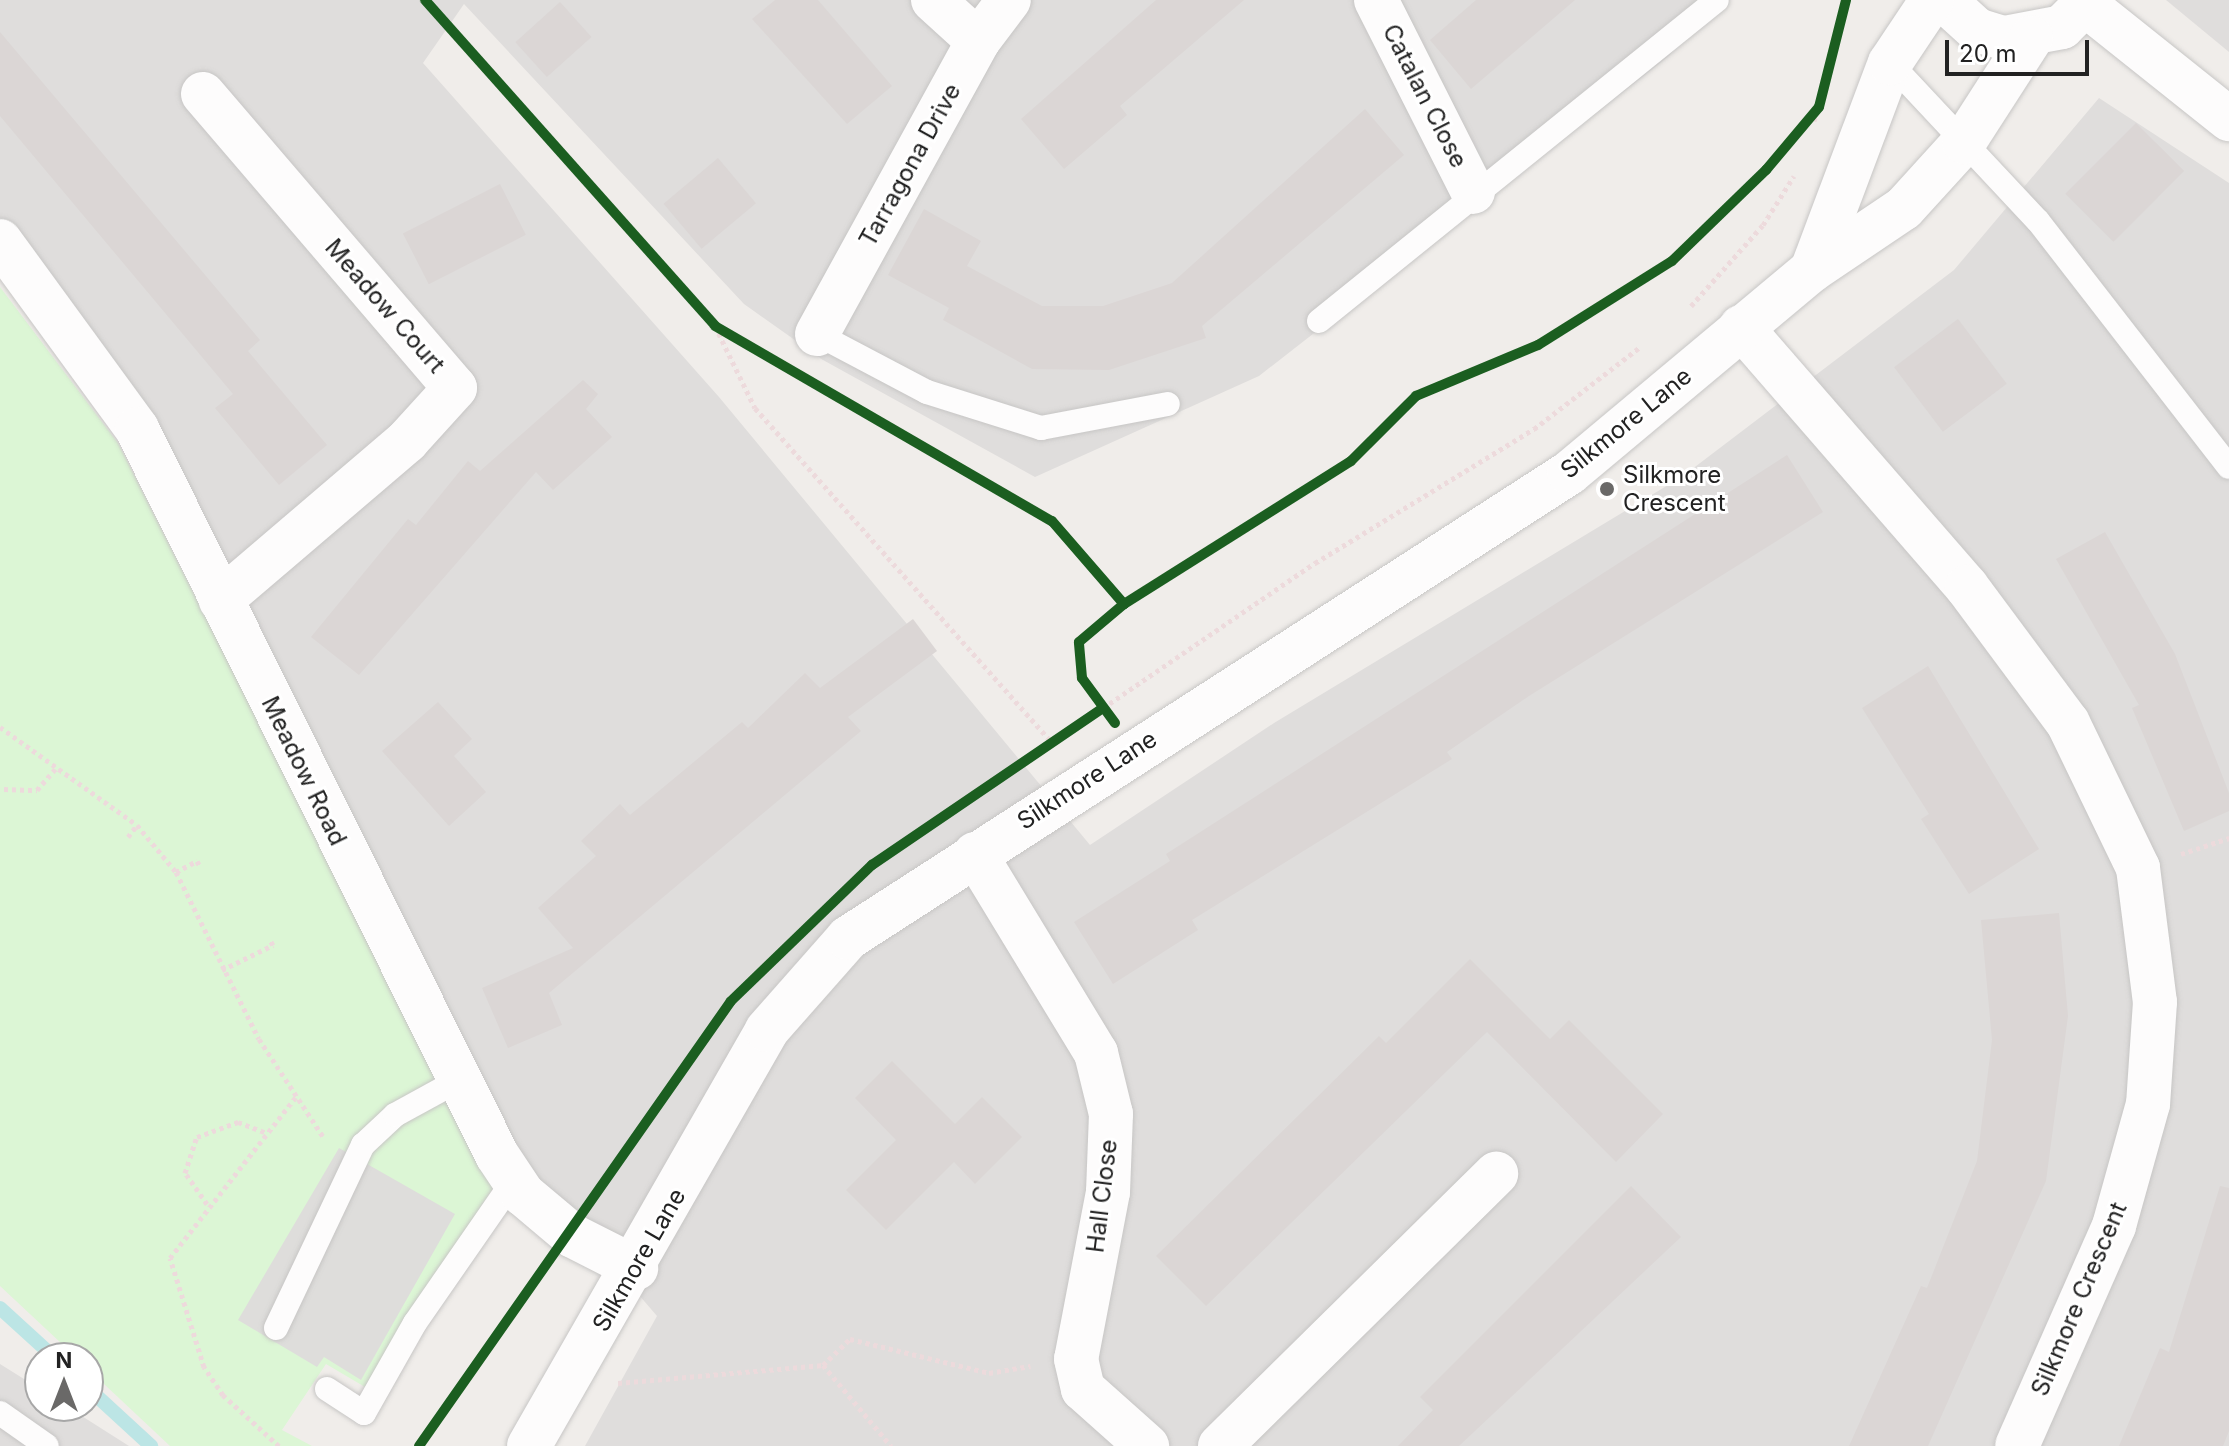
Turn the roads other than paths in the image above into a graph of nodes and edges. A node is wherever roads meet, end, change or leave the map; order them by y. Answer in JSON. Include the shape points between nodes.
{"nodes":[{"id":1,"x":933,"y":0,"type":"edge"},
{"id":2,"x":1009,"y":0,"type":"edge"},
{"id":3,"x":1376,"y":0,"type":"edge"},
{"id":4,"x":1717,"y":0,"type":"edge"},
{"id":5,"x":1932,"y":0,"type":"edge"},
{"id":6,"x":1944,"y":0,"type":"edge"},
{"id":7,"x":2088,"y":3,"type":"edge"},
{"id":8,"x":2031,"y":38,"type":"junction"},
{"id":9,"x":978,"y":41,"type":"junction"},
{"id":10,"x":1890,"y":63,"type":"junction"},
{"id":11,"x":203,"y":94,"type":"dead end"},
{"id":12,"x":2229,"y":119,"type":"edge"},
{"id":13,"x":1964,"y":142,"type":"junction"},
{"id":14,"x":1473,"y":192,"type":"junction"},
{"id":15,"x":0,"y":241,"type":"edge"},
{"id":16,"x":1812,"y":270,"type":"junction"},
{"id":17,"x":1319,"y":321,"type":"dead end"},
{"id":18,"x":1741,"y":327,"type":"junction"},
{"id":19,"x":817,"y":334,"type":"joint"},
{"id":20,"x":1168,"y":404,"type":"dead end"},
{"id":21,"x":2229,"y":467,"type":"edge"},
{"id":22,"x":221,"y":600,"type":"junction"},
{"id":23,"x":975,"y":854,"type":"junction"},
{"id":24,"x":457,"y":1081,"type":"junction"},
{"id":25,"x":1496,"y":1174,"type":"dead end"},
{"id":26,"x":514,"y":1180,"type":"junction"},
{"id":27,"x":636,"y":1268,"type":"junction"},
{"id":28,"x":276,"y":1328,"type":"dead end"},
{"id":29,"x":327,"y":1389,"type":"dead end"},
{"id":30,"x":0,"y":1413,"type":"edge"},
{"id":31,"x":47,"y":1446,"type":"edge"},
{"id":32,"x":529,"y":1446,"type":"edge"},
{"id":33,"x":1147,"y":1446,"type":"edge"},
{"id":34,"x":1220,"y":1446,"type":"edge"},
{"id":35,"x":2017,"y":1446,"type":"edge"}],
"edges":[{"from":1,"to":9,"type":"street"},
{"from":2,"to":9,"type":"street","name":"Tarragona Drive"},
{"from":3,"to":14,"type":"street","name":"Catalan Close"},
{"from":4,"to":14,"type":"lane"},
{"from":5,"to":10,"type":"street"},
{"from":6,"to":8,"type":"street","via":[[1977,30]]},
{"from":7,"to":8,"type":"street","via":[[2062,27]]},
{"from":7,"to":12,"type":"street"},
{"from":8,"to":13,"type":"street","name":"Silkmore Lane"},
{"from":9,"to":19,"type":"street","name":"Tarragona Drive"},
{"from":10,"to":13,"type":"lane"},
{"from":10,"to":16,"type":"street"},
{"from":11,"to":22,"type":"street","name":"Meadow Court","via":[[455,388],[407,441]]},
{"from":13,"to":16,"type":"street","name":"Silkmore Lane","via":[[1904,208]]},
{"from":13,"to":21,"type":"lane","via":[[2038,221]]},
{"from":14,"to":17,"type":"lane"},
{"from":15,"to":22,"type":"street","name":"Meadow Road","via":[[137,429]]},
{"from":16,"to":18,"type":"street","name":"Silkmore Lane"},
{"from":18,"to":23,"type":"street","name":"Silkmore Lane","via":[[1569,473]]},
{"from":18,"to":35,"type":"street","name":"Silkmore Crescent","via":[[1967,587],[2068,723],[2138,868],[2155,1002],[2148,1104],[2114,1226]]},
{"from":19,"to":20,"type":"lane","via":[[927,392],[1041,428]]},
{"from":22,"to":24,"type":"street","name":"Meadow Road"},
{"from":23,"to":27,"type":"street","name":"Silkmore Lane","via":[[848,938],[767,1030]]},
{"from":23,"to":33,"type":"street","name":"Hall Close","via":[[1096,1053],[1111,1114],[1108,1192],[1076,1359],[1083,1389]]},
{"from":24,"to":26,"type":"street","name":"Meadow Road"},
{"from":24,"to":28,"type":"lane","via":[[395,1115],[349,1171]]},
{"from":25,"to":34,"type":"street"},
{"from":26,"to":27,"type":"street","name":"Meadow Road","via":[[573,1236]]},
{"from":26,"to":29,"type":"lane","via":[[415,1323],[364,1413]]},
{"from":27,"to":32,"type":"street","name":"Silkmore Lane"},
{"from":30,"to":31,"type":"lane"}]}
